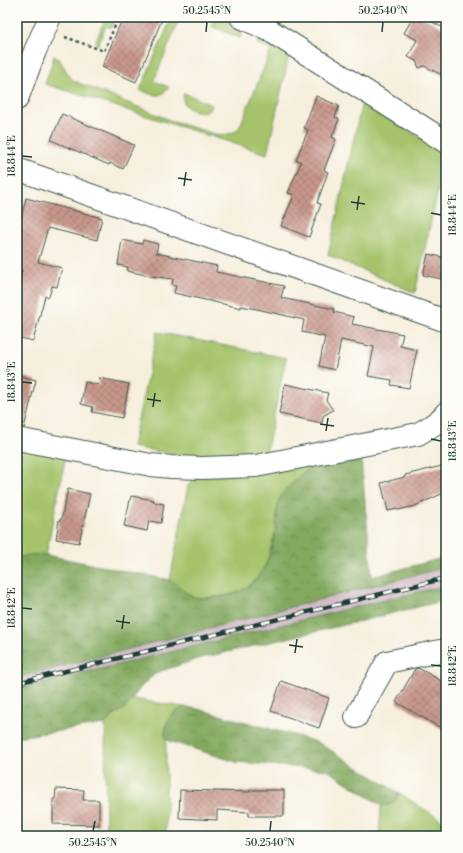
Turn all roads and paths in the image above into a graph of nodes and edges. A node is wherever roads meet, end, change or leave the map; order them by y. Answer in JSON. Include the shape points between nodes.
{"nodes":[{"id":1,"x":50,"y":17,"type":"edge"},
{"id":2,"x":118,"y":17,"type":"edge"},
{"id":3,"x":241,"y":17,"type":"edge"},
{"id":4,"x":62,"y":35,"type":"dead end"},
{"id":5,"x":110,"y":37,"type":"junction"},
{"id":6,"x":114,"y":38,"type":"dead end"},
{"id":7,"x":17,"y":99,"type":"edge"},
{"id":8,"x":446,"y":142,"type":"edge"},
{"id":9,"x":17,"y":168,"type":"edge"},
{"id":10,"x":446,"y":321,"type":"edge"},
{"id":11,"x":446,"y":413,"type":"edge"},
{"id":12,"x":17,"y":439,"type":"edge"},
{"id":13,"x":446,"y":654,"type":"edge"},
{"id":14,"x":356,"y":717,"type":"dead end"}],
"edges":[{"from":1,"to":7,"type":"street"},
{"from":2,"to":5,"type":"path"},
{"from":3,"to":8,"type":"street","via":[[269,30]]},
{"from":4,"to":5,"type":"path","via":[[104,51]]},
{"from":5,"to":6,"type":"path"},
{"from":9,"to":10,"type":"street"},
{"from":11,"to":12,"type":"street","via":[[431,427],[418,434],[256,466],[171,467]]},
{"from":13,"to":14,"type":"street","via":[[440,651],[387,662]]}]}
